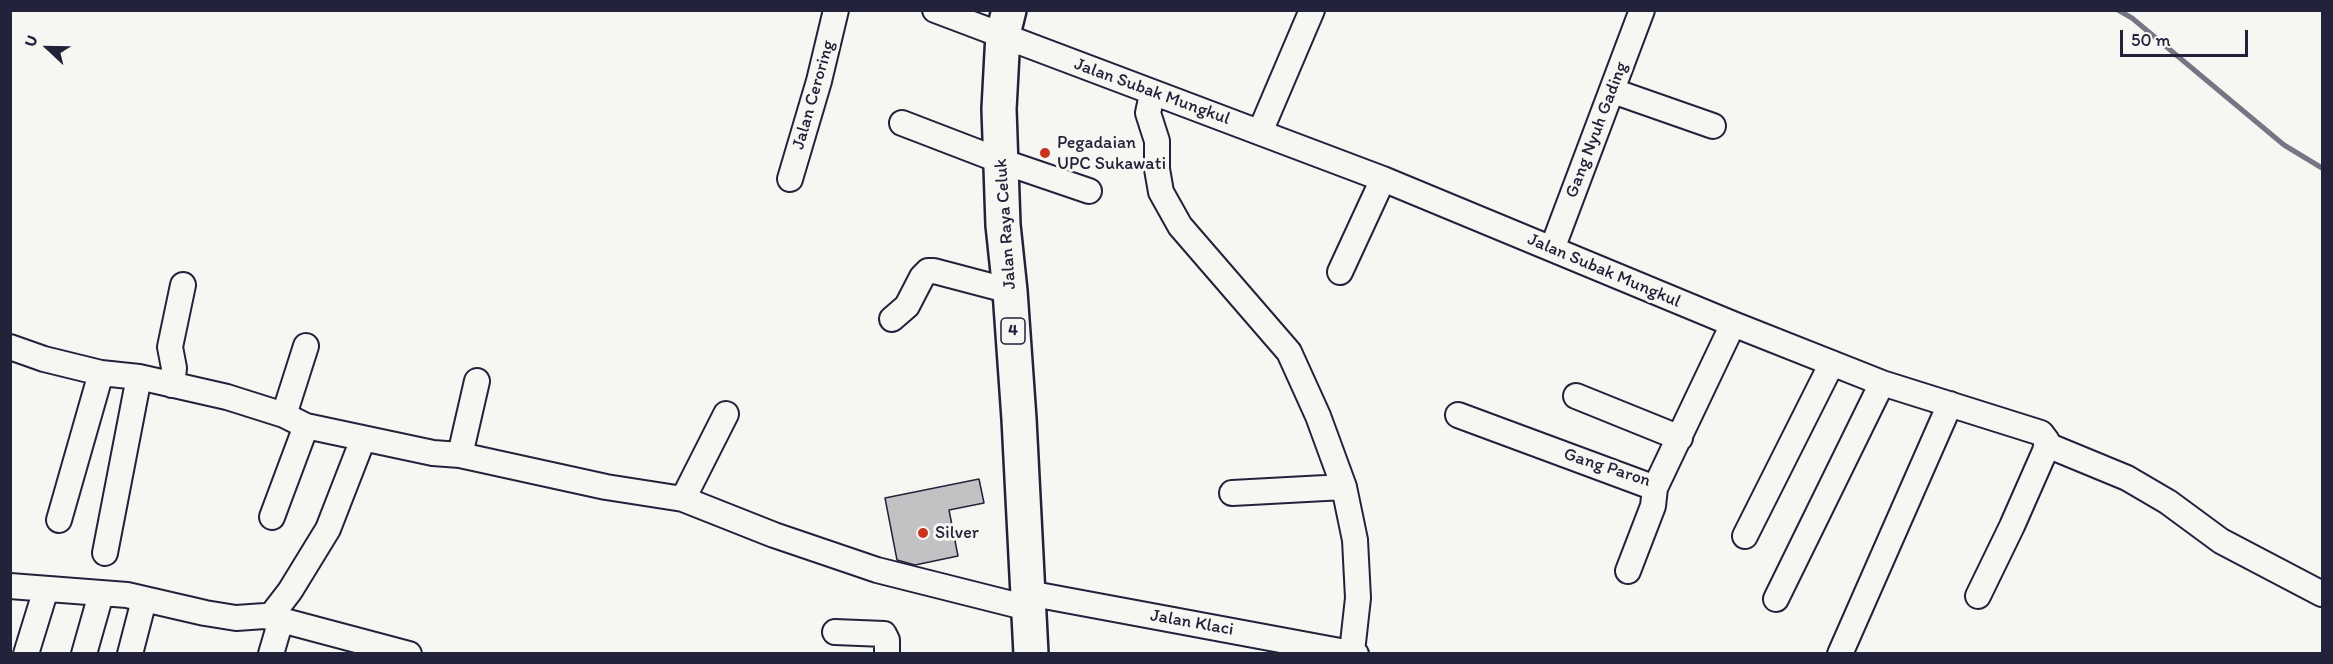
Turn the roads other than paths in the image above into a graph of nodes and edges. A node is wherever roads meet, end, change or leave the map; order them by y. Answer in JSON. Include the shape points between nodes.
{"nodes":[{"id":1,"x":836,"y":10,"type":"edge"},
{"id":2,"x":935,"y":10,"type":"edge"},
{"id":3,"x":1312,"y":10,"type":"edge"},
{"id":4,"x":1642,"y":10,"type":"edge"},
{"id":5,"x":1006,"y":22,"type":"edge"},
{"id":6,"x":1613,"y":91,"type":"junction"},
{"id":7,"x":1152,"y":93,"type":"junction"},
{"id":8,"x":902,"y":123,"type":"dead end"},
{"id":9,"x":1713,"y":126,"type":"dead end"},
{"id":10,"x":1260,"y":132,"type":"junction"},
{"id":11,"x":1001,"y":161,"type":"junction"},
{"id":12,"x":790,"y":179,"type":"dead end"},
{"id":13,"x":1383,"y":179,"type":"junction"},
{"id":14,"x":1089,"y":191,"type":"dead end"},
{"id":15,"x":1552,"y":249,"type":"junction"},
{"id":16,"x":1340,"y":272,"type":"dead end"},
{"id":17,"x":183,"y":285,"type":"dead end"},
{"id":18,"x":1010,"y":291,"type":"junction"},
{"id":19,"x":892,"y":319,"type":"dead end"},
{"id":20,"x":1733,"y":324,"type":"junction"},
{"id":21,"x":306,"y":346,"type":"dead end"},
{"id":22,"x":10,"y":347,"type":"edge"},
{"id":23,"x":1832,"y":363,"type":"junction"},
{"id":24,"x":101,"y":373,"type":"junction"},
{"id":25,"x":139,"y":377,"type":"junction"},
{"id":26,"x":477,"y":381,"type":"dead end"},
{"id":27,"x":1882,"y":383,"type":"junction"},
{"id":28,"x":172,"y":385,"type":"junction"},
{"id":29,"x":1576,"y":396,"type":"dead end"},
{"id":30,"x":1950,"y":404,"type":"junction"},
{"id":31,"x":726,"y":414,"type":"dead end"},
{"id":32,"x":284,"y":415,"type":"junction"},
{"id":33,"x":1458,"y":415,"type":"dead end"},
{"id":34,"x":306,"y":426,"type":"junction"},
{"id":35,"x":1680,"y":438,"type":"junction"},
{"id":36,"x":363,"y":439,"type":"junction"},
{"id":37,"x":2047,"y":445,"type":"junction"},
{"id":38,"x":460,"y":455,"type":"junction"},
{"id":39,"x":1344,"y":487,"type":"junction"},
{"id":40,"x":1655,"y":488,"type":"junction"},
{"id":41,"x":1232,"y":493,"type":"dead end"},
{"id":42,"x":683,"y":499,"type":"junction"},
{"id":43,"x":272,"y":517,"type":"dead end"},
{"id":44,"x":59,"y":519,"type":"dead end"},
{"id":45,"x":1745,"y":536,"type":"dead end"},
{"id":46,"x":105,"y":553,"type":"dead end"},
{"id":47,"x":1628,"y":572,"type":"dead end"},
{"id":48,"x":10,"y":586,"type":"edge"},
{"id":49,"x":45,"y":590,"type":"junction"},
{"id":50,"x":101,"y":594,"type":"junction"},
{"id":51,"x":2322,"y":594,"type":"edge"},
{"id":52,"x":1978,"y":596,"type":"dead end"},
{"id":53,"x":1776,"y":599,"type":"dead end"},
{"id":54,"x":144,"y":600,"type":"junction"},
{"id":55,"x":1028,"y":600,"type":"junction"},
{"id":56,"x":276,"y":618,"type":"junction"},
{"id":57,"x":835,"y":632,"type":"dead end"},
{"id":58,"x":1350,"y":653,"type":"edge"},
{"id":59,"x":26,"y":654,"type":"edge"},
{"id":60,"x":84,"y":654,"type":"edge"},
{"id":61,"x":130,"y":654,"type":"edge"},
{"id":62,"x":272,"y":654,"type":"edge"},
{"id":63,"x":409,"y":654,"type":"edge"},
{"id":64,"x":887,"y":654,"type":"edge"},
{"id":65,"x":1031,"y":654,"type":"edge"},
{"id":66,"x":1840,"y":654,"type":"edge"}],
"edges":[{"from":1,"to":12,"type":"street","name":"Jalan Ceroring"},
{"from":2,"to":5,"type":"street","name":"Jalan Subak Mungkul"},
{"from":3,"to":10,"type":"street"},
{"from":4,"to":6,"type":"street","name":"Gang Nyuh Gading"},
{"from":5,"to":7,"type":"street","name":"Jalan Subak Mungkul"},
{"from":5,"to":11,"type":"highway","name":"Jalan Raya Celuk","number":"4","via":[[999,109]]},
{"from":6,"to":9,"type":"street"},
{"from":6,"to":15,"type":"street","name":"Gang Nyuh Gading"},
{"from":7,"to":10,"type":"street","name":"Jalan Subak Mungkul"},
{"from":7,"to":39,"type":"street","via":[[1148,113],[1157,141],[1161,192],[1180,226],[1289,352]]},
{"from":8,"to":11,"type":"street"},
{"from":10,"to":13,"type":"street","name":"Jalan Subak Mungkul"},
{"from":11,"to":14,"type":"street"},
{"from":11,"to":18,"type":"highway","name":"Jalan Raya Celuk","number":"4"},
{"from":13,"to":15,"type":"street","name":"Jalan Subak Mungkul"},
{"from":13,"to":16,"type":"street"},
{"from":15,"to":20,"type":"street","name":"Jalan Subak Mungkul"},
{"from":17,"to":28,"type":"street","via":[[170,347]]},
{"from":18,"to":19,"type":"street","via":[[928,271],[907,306]]},
{"from":18,"to":55,"type":"highway","name":"Jalan Raya Celuk","number":"4"},
{"from":20,"to":23,"type":"street","name":"Jalan Subak Mungkul"},
{"from":20,"to":35,"type":"street","name":"Gang Paron"},
{"from":21,"to":32,"type":"street"},
{"from":22,"to":24,"type":"street","name":"Jalan Klaci"},
{"from":23,"to":27,"type":"street","name":"Jalan Subak Mungkul"},
{"from":23,"to":45,"type":"street"},
{"from":24,"to":25,"type":"street","name":"Jalan Klaci"},
{"from":24,"to":44,"type":"street"},
{"from":25,"to":28,"type":"street","name":"Jalan Klaci"},
{"from":25,"to":46,"type":"street"},
{"from":26,"to":38,"type":"street"},
{"from":27,"to":30,"type":"street","name":"Jalan Subak Mungkul"},
{"from":27,"to":53,"type":"street"},
{"from":28,"to":32,"type":"street","name":"Jalan Klaci"},
{"from":29,"to":35,"type":"street"},
{"from":30,"to":37,"type":"street","name":"Jalan Subak Mungkul","via":[[2041,433]]},
{"from":30,"to":66,"type":"street"},
{"from":31,"to":42,"type":"street"},
{"from":32,"to":34,"type":"street","name":"Jalan Klaci"},
{"from":33,"to":40,"type":"street","name":"Gang Paron"},
{"from":34,"to":36,"type":"street","name":"Jalan Klaci"},
{"from":34,"to":43,"type":"street"},
{"from":35,"to":40,"type":"street","name":"Gang Paron"},
{"from":36,"to":38,"type":"street","name":"Jalan Klaci"},
{"from":36,"to":56,"type":"street","via":[[328,529]]},
{"from":37,"to":51,"type":"street","name":"Jalan Subak Mungkul","via":[[2127,478],[2221,541]]},
{"from":37,"to":52,"type":"street"},
{"from":38,"to":42,"type":"street","name":"Jalan Klaci","via":[[606,487]]},
{"from":39,"to":41,"type":"street"},
{"from":39,"to":58,"type":"street","via":[[1355,540],[1358,598]]},
{"from":40,"to":47,"type":"street","via":[[1653,506]]},
{"from":42,"to":55,"type":"street","name":"Jalan Klaci","via":[[877,570]]},
{"from":48,"to":49,"type":"street"},
{"from":49,"to":50,"type":"street"},
{"from":49,"to":59,"type":"street"},
{"from":50,"to":54,"type":"street"},
{"from":50,"to":60,"type":"street"},
{"from":54,"to":56,"type":"street","via":[[236,618]]},
{"from":54,"to":61,"type":"street"},
{"from":55,"to":58,"type":"street","name":"Jalan Klaci"},
{"from":55,"to":65,"type":"highway","name":"Jalan Raya Celuk","number":"4"},
{"from":56,"to":62,"type":"street"},
{"from":56,"to":63,"type":"street"},
{"from":57,"to":64,"type":"street","via":[[884,634]]}]}
